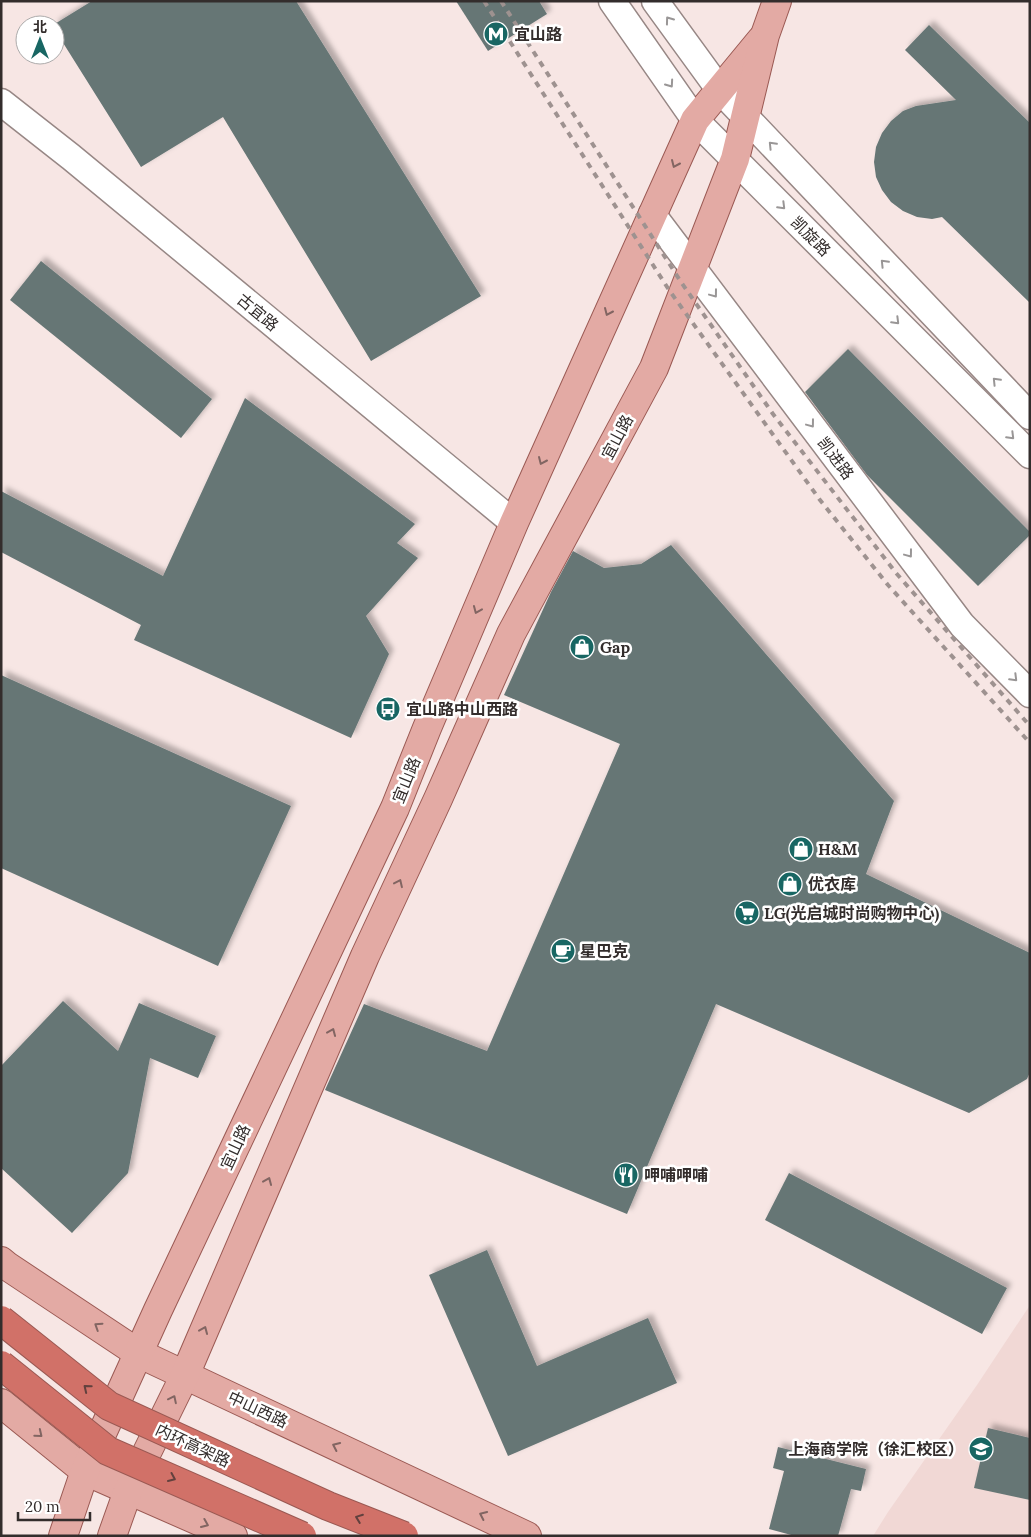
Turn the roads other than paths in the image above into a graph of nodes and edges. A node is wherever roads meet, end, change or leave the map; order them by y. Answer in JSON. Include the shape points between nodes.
{"nodes":[{"id":1,"x":612,"y":1,"type":"edge"},
{"id":2,"x":655,"y":1,"type":"edge"},
{"id":3,"x":777,"y":1,"type":"edge"},
{"id":4,"x":765,"y":35,"type":"junction"},
{"id":5,"x":719,"y":89,"type":"junction"},
{"id":6,"x":1,"y":102,"type":"edge"},
{"id":7,"x":745,"y":117,"type":"junction"},
{"id":8,"x":695,"y":120,"type":"junction"},
{"id":9,"x":735,"y":159,"type":"junction"},
{"id":10,"x":652,"y":214,"type":"junction"},
{"id":11,"x":693,"y":267,"type":"junction"},
{"id":12,"x":1030,"y":416,"type":"edge"},
{"id":13,"x":1030,"y":455,"type":"edge"},
{"id":14,"x":514,"y":523,"type":"junction"},
{"id":15,"x":1030,"y":694,"type":"edge"},
{"id":16,"x":1,"y":1261,"type":"edge"},
{"id":17,"x":1,"y":1320,"type":"edge"},
{"id":18,"x":138,"y":1353,"type":"junction"},
{"id":19,"x":1,"y":1365,"type":"edge"},
{"id":20,"x":185,"y":1375,"type":"junction"},
{"id":21,"x":1,"y":1403,"type":"edge"},
{"id":22,"x":85,"y":1471,"type":"junction"},
{"id":23,"x":128,"y":1491,"type":"junction"},
{"id":24,"x":62,"y":1536,"type":"edge"},
{"id":25,"x":112,"y":1536,"type":"edge"},
{"id":26,"x":233,"y":1536,"type":"edge"},
{"id":27,"x":302,"y":1536,"type":"edge"},
{"id":28,"x":404,"y":1536,"type":"edge"},
{"id":29,"x":527,"y":1536,"type":"edge"}],
"edges":[{"from":1,"to":8,"type":"street","name":"凯旋路","one_way":true},
{"from":5,"to":2,"type":"street","name":"凯旋路","one_way":true},
{"from":3,"to":4,"type":"main road","name":"宜山路"},
{"from":4,"to":5,"type":"main road","name":"宜山路"},
{"from":4,"to":7,"type":"main road","name":"宜山路"},
{"from":5,"to":7,"type":"street","name":"凯旋路"},
{"from":5,"to":8,"type":"main road","name":"宜山路"},
{"from":6,"to":14,"type":"street","name":"古宜路"},
{"from":7,"to":9,"type":"main road","name":"宜山路"},
{"from":12,"to":7,"type":"street","name":"凯旋路","one_way":true},
{"from":8,"to":9,"type":"street","name":"凯旋路"},
{"from":8,"to":10,"type":"main road","name":"宜山路","one_way":true},
{"from":9,"to":11,"type":"main road","name":"宜山路"},
{"from":9,"to":13,"type":"street","name":"凯旋路","one_way":true},
{"from":10,"to":11,"type":"street","name":"凯进路"},
{"from":10,"to":14,"type":"main road","name":"宜山路","one_way":true},
{"from":11,"to":15,"type":"street","name":"凯进路","one_way":true,"via":[[962,625]]},
{"from":20,"to":11,"type":"main road","name":"宜山路","one_way":true,"via":[[365,956],[511,634],[654,368]]},
{"from":14,"to":18,"type":"main road","name":"宜山路","one_way":true,"via":[[395,808]]},
{"from":18,"to":16,"type":"main road","name":"中山西路","one_way":true},
{"from":28,"to":17,"type":"highway","name":"内环高架路","one_way":true,"bridge":true,"via":[[328,1506],[110,1406]]},
{"from":18,"to":20,"type":"main road","name":"中山西路"},
{"from":18,"to":22,"type":"main road","name":"宜山路"},
{"from":19,"to":27,"type":"highway","one_way":true,"bridge":true,"via":[[108,1451]]},
{"from":23,"to":20,"type":"main road","name":"宜山路","one_way":true},
{"from":29,"to":20,"type":"main road","name":"中山西路","one_way":true},
{"from":21,"to":22,"type":"main road","one_way":true},
{"from":22,"to":23,"type":"main road"},
{"from":22,"to":24,"type":"main road","name":"宜山路"},
{"from":23,"to":25,"type":"main road","name":"宜山路"},
{"from":23,"to":26,"type":"main road","one_way":true}]}
